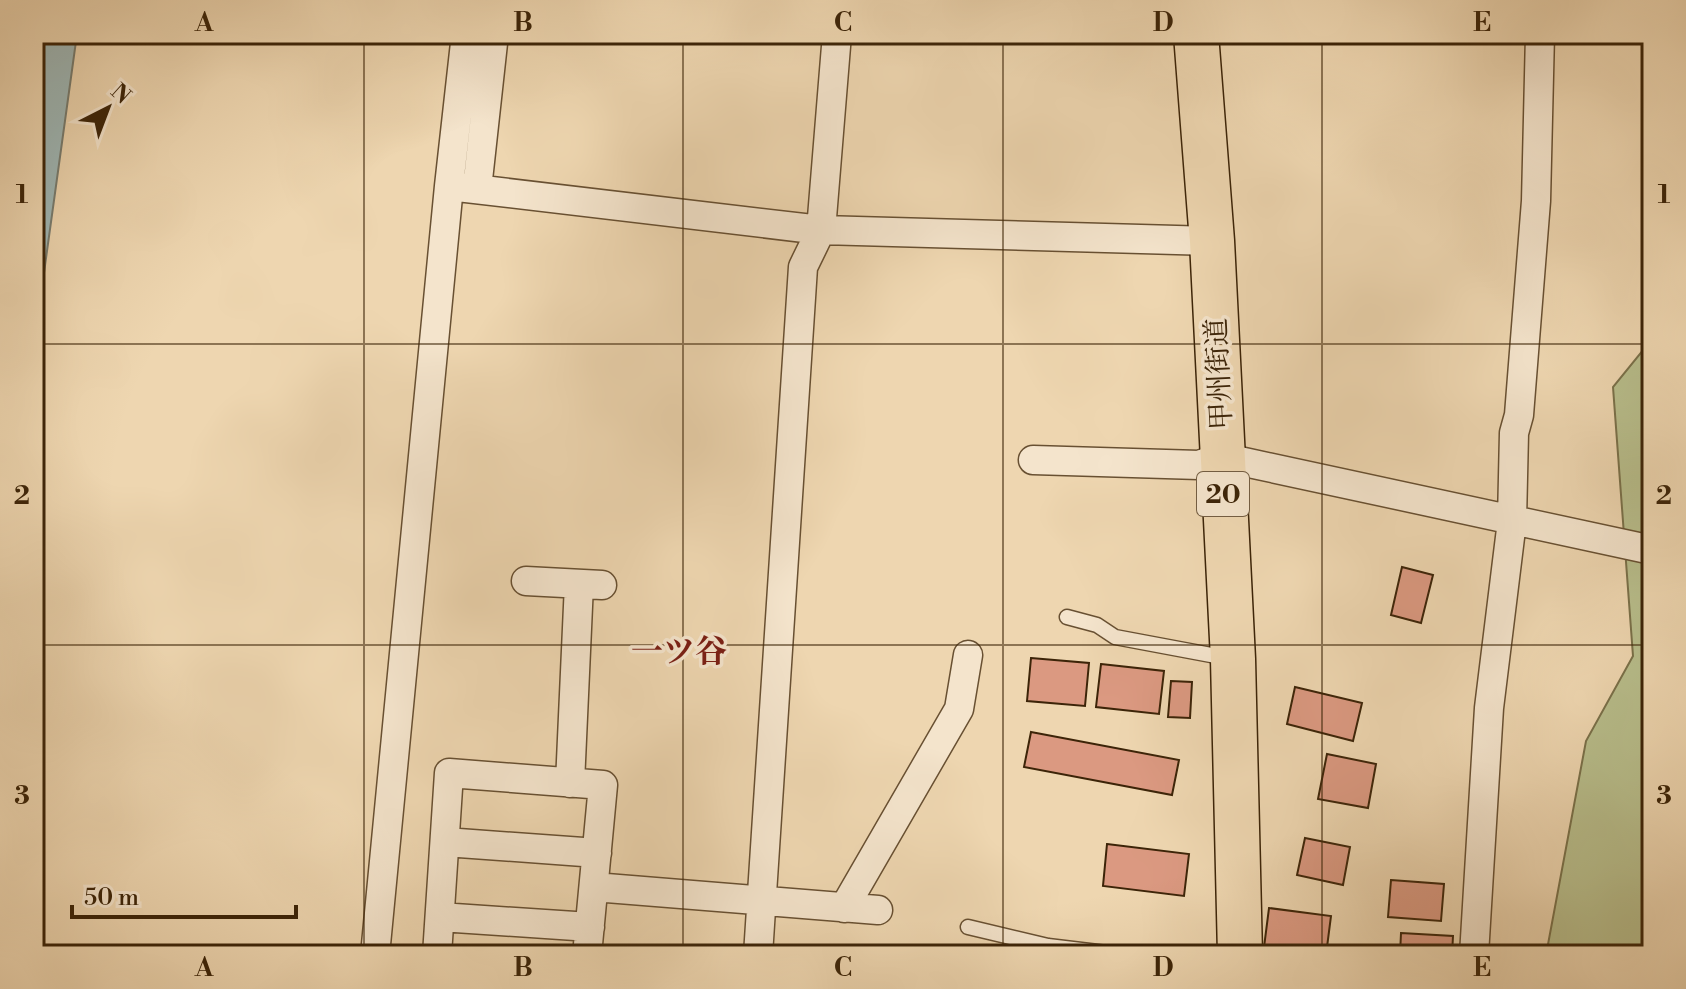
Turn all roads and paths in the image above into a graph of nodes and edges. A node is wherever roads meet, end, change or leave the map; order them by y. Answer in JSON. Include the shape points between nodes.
{"nodes":[{"id":1,"x":466,"y":34,"type":"edge"},
{"id":2,"x":494,"y":34,"type":"edge"},
{"id":3,"x":837,"y":34,"type":"edge"},
{"id":4,"x":1196,"y":34,"type":"edge"},
{"id":5,"x":1540,"y":34,"type":"edge"},
{"id":6,"x":463,"y":187,"type":"junction"},
{"id":7,"x":821,"y":230,"type":"junction"},
{"id":8,"x":1212,"y":241,"type":"junction"},
{"id":9,"x":1221,"y":457,"type":"junction"},
{"id":10,"x":1033,"y":460,"type":"dead end"},
{"id":11,"x":1512,"y":521,"type":"junction"},
{"id":12,"x":1652,"y":550,"type":"edge"},
{"id":13,"x":526,"y":581,"type":"dead end"},
{"id":14,"x":1067,"y":617,"type":"dead end"},
{"id":15,"x":968,"y":655,"type":"dead end"},
{"id":16,"x":1233,"y":659,"type":"junction"},
{"id":17,"x":570,"y":783,"type":"junction"},
{"id":18,"x":445,"y":842,"type":"junction"},
{"id":19,"x":597,"y":853,"type":"junction"},
{"id":20,"x":594,"y":887,"type":"junction"},
{"id":21,"x":761,"y":903,"type":"junction"},
{"id":22,"x":844,"y":908,"type":"junction"},
{"id":23,"x":878,"y":910,"type":"dead end"},
{"id":24,"x":440,"y":917,"type":"junction"},
{"id":25,"x":590,"y":927,"type":"junction"},
{"id":26,"x":968,"y":927,"type":"dead end"},
{"id":27,"x":375,"y":955,"type":"edge"},
{"id":28,"x":437,"y":955,"type":"edge"},
{"id":29,"x":587,"y":955,"type":"edge"},
{"id":30,"x":758,"y":955,"type":"edge"},
{"id":31,"x":1123,"y":955,"type":"edge"},
{"id":32,"x":1240,"y":955,"type":"edge"},
{"id":33,"x":1474,"y":955,"type":"edge"}],
"edges":[{"from":1,"to":6,"type":"street"},
{"from":2,"to":6,"type":"street"},
{"from":3,"to":7,"type":"street"},
{"from":4,"to":8,"type":"highway","name":"甲州街道","number":"20"},
{"from":5,"to":11,"type":"street","via":[[1536,201],[1514,433]]},
{"from":6,"to":7,"type":"street"},
{"from":6,"to":27,"type":"street"},
{"from":7,"to":8,"type":"street"},
{"from":7,"to":21,"type":"street","via":[[803,267]]},
{"from":8,"to":9,"type":"highway","name":"甲州街道","number":"20"},
{"from":9,"to":10,"type":"street","via":[[1199,465]]},
{"from":9,"to":11,"type":"street"},
{"from":9,"to":16,"type":"highway","name":"甲州街道","number":"20"},
{"from":11,"to":12,"type":"street"},
{"from":11,"to":33,"type":"street","via":[[1489,708]]},
{"from":13,"to":17,"type":"street","via":[[591,585]]},
{"from":14,"to":16,"type":"lane","via":[[1097,625],[1115,637]]},
{"from":15,"to":22,"type":"street","via":[[959,709]]},
{"from":16,"to":32,"type":"highway","name":"甲州街道","number":"20"},
{"from":17,"to":18,"type":"street","via":[[449,773]]},
{"from":17,"to":19,"type":"street","via":[[603,785]]},
{"from":18,"to":19,"type":"street"},
{"from":18,"to":24,"type":"street"},
{"from":19,"to":20,"type":"street"},
{"from":20,"to":21,"type":"street"},
{"from":20,"to":25,"type":"street"},
{"from":21,"to":22,"type":"street"},
{"from":21,"to":30,"type":"street"},
{"from":22,"to":23,"type":"street"},
{"from":24,"to":25,"type":"street"},
{"from":24,"to":28,"type":"street"},
{"from":25,"to":29,"type":"street"},
{"from":26,"to":31,"type":"lane","via":[[1048,946]]}]}
